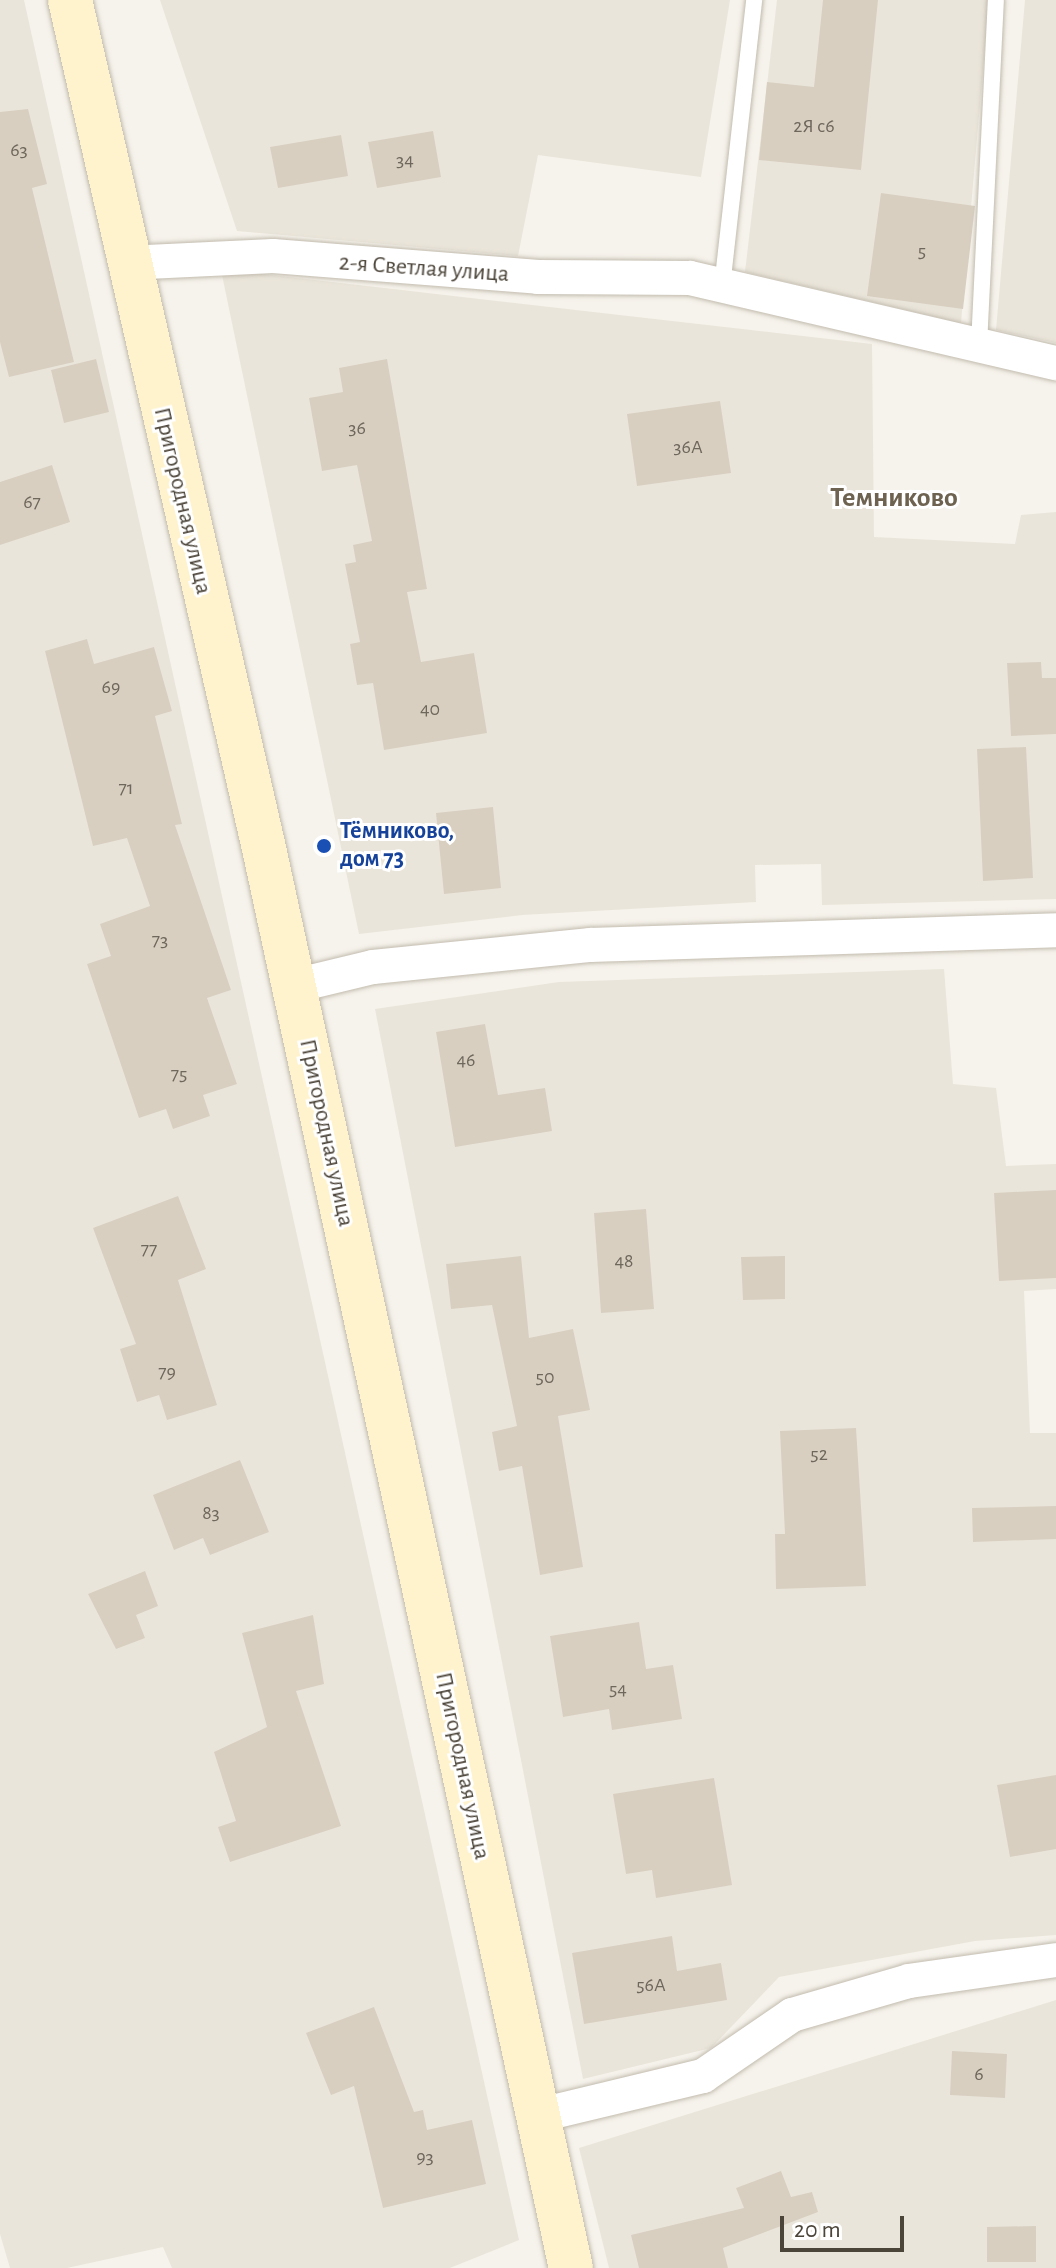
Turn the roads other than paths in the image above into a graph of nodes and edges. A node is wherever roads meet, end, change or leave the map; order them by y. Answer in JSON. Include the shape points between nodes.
{"nodes":[{"id":1,"x":70,"y":0,"type":"edge"},
{"id":2,"x":754,"y":0,"type":"edge"},
{"id":3,"x":996,"y":0,"type":"edge"},
{"id":4,"x":126,"y":263,"type":"junction"},
{"id":5,"x":722,"y":287,"type":"junction"},
{"id":6,"x":979,"y":345,"type":"junction"},
{"id":7,"x":1056,"y":363,"type":"edge"},
{"id":8,"x":1056,"y":930,"type":"edge"},
{"id":9,"x":294,"y":986,"type":"junction"},
{"id":10,"x":1056,"y":1960,"type":"edge"},
{"id":11,"x":536,"y":2116,"type":"junction"},
{"id":12,"x":571,"y":2268,"type":"edge"}],
"edges":[{"from":1,"to":4,"type":"street","name":"Пригородная улица"},
{"from":2,"to":5,"type":"lane"},
{"from":3,"to":6,"type":"lane"},
{"from":4,"to":5,"type":"street","name":"2-я Светлая улица","via":[[273,256],[538,277],[690,278]]},
{"from":4,"to":9,"type":"street","name":"Пригородная улица"},
{"from":5,"to":6,"type":"street","name":"2-я Светлая улица"},
{"from":6,"to":7,"type":"street","name":"2-я Светлая улица"},
{"from":8,"to":9,"type":"street","via":[[591,945],[373,967]]},
{"from":9,"to":11,"type":"street","name":"Пригородная улица"},
{"from":10,"to":11,"type":"street","via":[[909,1981],[792,2015],[703,2076]]},
{"from":11,"to":12,"type":"street","name":"Пригородная улица"}]}
